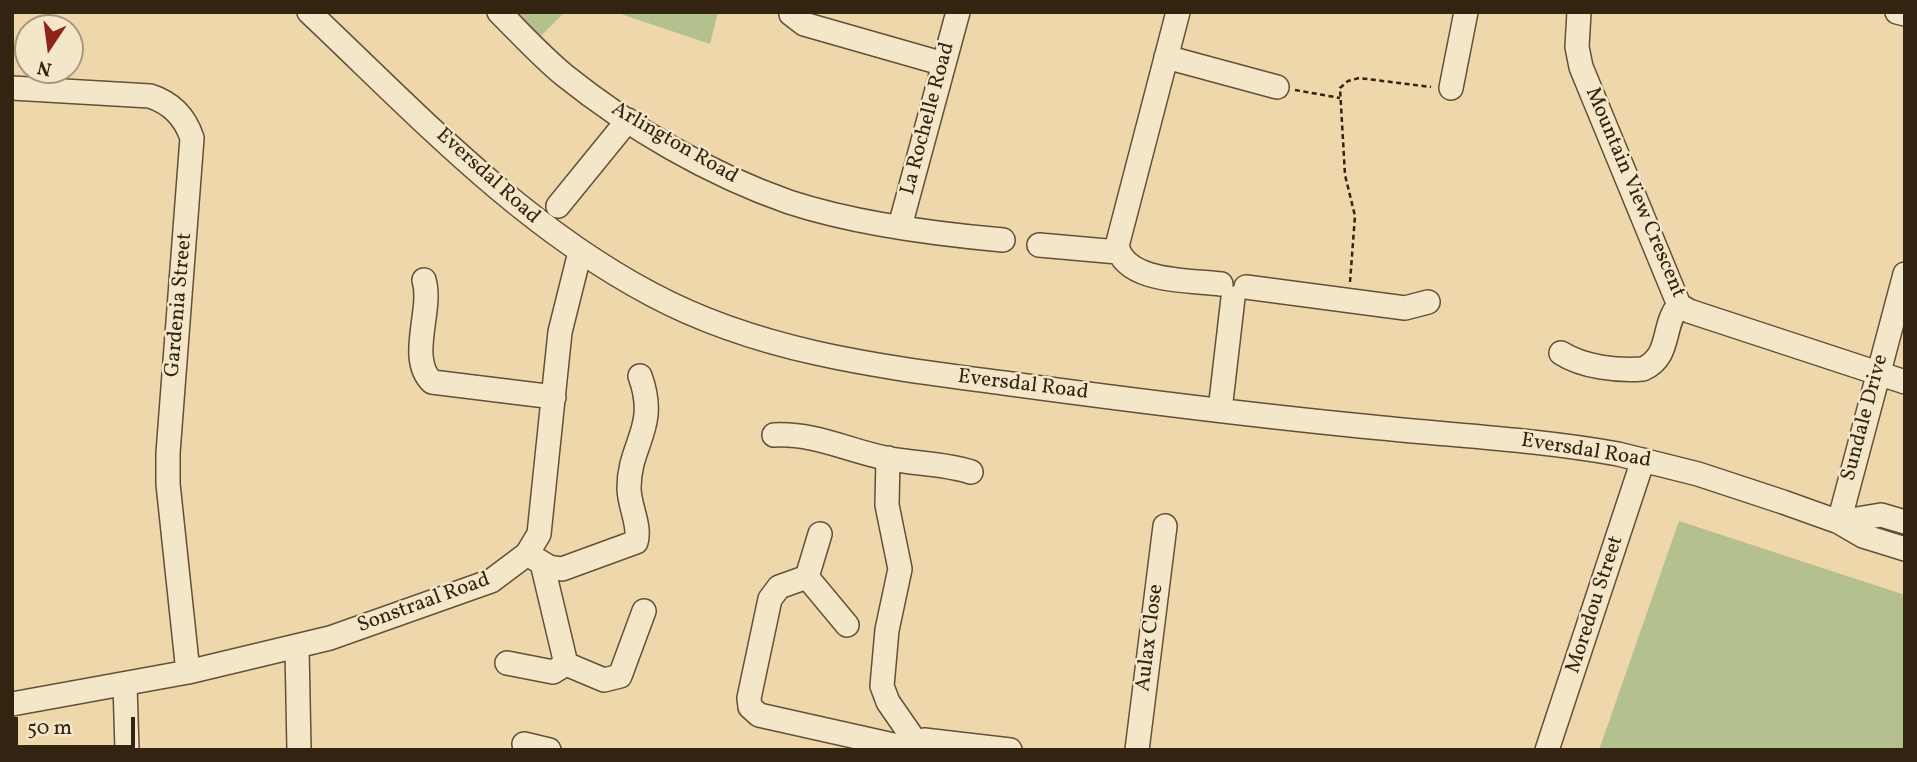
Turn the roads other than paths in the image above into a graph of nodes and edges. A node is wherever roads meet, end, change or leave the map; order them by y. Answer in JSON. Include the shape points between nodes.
{"nodes":[{"id":1,"x":309,"y":12,"type":"edge"},
{"id":2,"x":499,"y":12,"type":"edge"},
{"id":3,"x":958,"y":12,"type":"edge"},
{"id":4,"x":1178,"y":12,"type":"edge"},
{"id":5,"x":1466,"y":12,"type":"edge"},
{"id":6,"x":1579,"y":12,"type":"edge"},
{"id":7,"x":1897,"y":12,"type":"edge"},
{"id":8,"x":791,"y":14,"type":"dead end"},
{"id":9,"x":1905,"y":14,"type":"edge"},
{"id":10,"x":1166,"y":57,"type":"junction"},
{"id":11,"x":944,"y":64,"type":"junction"},
{"id":12,"x":1278,"y":87,"type":"road end"},
{"id":13,"x":12,"y":88,"type":"edge"},
{"id":14,"x":1451,"y":88,"type":"road end"},
{"id":15,"x":628,"y":120,"type":"junction"},
{"id":16,"x":558,"y":206,"type":"dead end"},
{"id":17,"x":900,"y":226,"type":"junction"},
{"id":18,"x":1003,"y":240,"type":"dead end"},
{"id":19,"x":1039,"y":246,"type":"dead end"},
{"id":20,"x":580,"y":252,"type":"junction"},
{"id":21,"x":1118,"y":252,"type":"junction"},
{"id":22,"x":1905,"y":274,"type":"edge"},
{"id":23,"x":424,"y":279,"type":"dead end"},
{"id":24,"x":1234,"y":290,"type":"junction"},
{"id":25,"x":1428,"y":302,"type":"dead end"},
{"id":26,"x":1679,"y":305,"type":"junction"},
{"id":27,"x":1561,"y":354,"type":"dead end"},
{"id":28,"x":1878,"y":373,"type":"junction"},
{"id":29,"x":640,"y":376,"type":"dead end"},
{"id":30,"x":1905,"y":382,"type":"edge"},
{"id":31,"x":554,"y":397,"type":"junction"},
{"id":32,"x":1220,"y":410,"type":"junction"},
{"id":33,"x":774,"y":435,"type":"dead end"},
{"id":34,"x":888,"y":458,"type":"junction"},
{"id":35,"x":1643,"y":460,"type":"junction"},
{"id":36,"x":971,"y":472,"type":"dead end"},
{"id":37,"x":1839,"y":522,"type":"junction"},
{"id":38,"x":1905,"y":522,"type":"edge"},
{"id":39,"x":1166,"y":526,"type":"dead end"},
{"id":40,"x":820,"y":534,"type":"dead end"},
{"id":41,"x":1905,"y":550,"type":"edge"},
{"id":42,"x":535,"y":558,"type":"junction"},
{"id":43,"x":807,"y":577,"type":"junction"},
{"id":44,"x":644,"y":611,"type":"dead end"},
{"id":45,"x":847,"y":625,"type":"dead end"},
{"id":46,"x":297,"y":648,"type":"junction"},
{"id":47,"x":507,"y":663,"type":"dead end"},
{"id":48,"x":566,"y":664,"type":"junction"},
{"id":49,"x":188,"y":673,"type":"junction"},
{"id":50,"x":125,"y":684,"type":"junction"},
{"id":51,"x":12,"y":704,"type":"edge"},
{"id":52,"x":524,"y":744,"type":"dead end"},
{"id":53,"x":905,"y":746,"type":"edge"},
{"id":54,"x":127,"y":750,"type":"edge"},
{"id":55,"x":299,"y":750,"type":"edge"},
{"id":56,"x":549,"y":750,"type":"edge"},
{"id":57,"x":1010,"y":750,"type":"edge"},
{"id":58,"x":1138,"y":750,"type":"edge"},
{"id":59,"x":1548,"y":750,"type":"edge"}],
"edges":[{"from":1,"to":20,"type":"street","name":"Eversdal Road","via":[[488,181]]},
{"from":2,"to":15,"type":"street","name":"Arlington Road","via":[[564,75]]},
{"from":3,"to":11,"type":"street","name":"La Rochelle Road"},
{"from":4,"to":10,"type":"street"},
{"from":5,"to":14,"type":"street"},
{"from":6,"to":26,"type":"street","name":"Mountain View Crescent","via":[[1581,67]]},
{"from":7,"to":9,"type":"street"},
{"from":8,"to":11,"type":"street","via":[[804,24]]},
{"from":10,"to":12,"type":"street"},
{"from":10,"to":21,"type":"street","via":[[1117,238]]},
{"from":11,"to":17,"type":"street","name":"La Rochelle Road"},
{"from":13,"to":49,"type":"street","name":"Gardenia Street","via":[[150,96],[180,115],[192,138],[168,474]]},
{"from":15,"to":16,"type":"street"},
{"from":15,"to":17,"type":"street","name":"Arlington Road","via":[[700,163],[789,202]]},
{"from":17,"to":18,"type":"street","name":"Arlington Road"},
{"from":19,"to":21,"type":"street"},
{"from":20,"to":31,"type":"street","name":"Sonstraal Road","via":[[561,322]]},
{"from":20,"to":32,"type":"street","name":"Eversdal Road","via":[[684,311],[812,354]]},
{"from":21,"to":24,"type":"street","via":[[1128,267],[1142,273]]},
{"from":22,"to":28,"type":"street","name":"Sundale Drive"},
{"from":23,"to":31,"type":"street","via":[[422,370],[432,382]]},
{"from":24,"to":25,"type":"street","via":[[1405,308]]},
{"from":24,"to":32,"type":"street"},
{"from":26,"to":27,"type":"street","via":[[1662,355],[1643,369],[1591,365]]},
{"from":26,"to":28,"type":"street","name":"Mountain View Crescent"},
{"from":28,"to":30,"type":"street","name":"Mountain View Crescent"},
{"from":28,"to":37,"type":"street","name":"Sundale Drive"},
{"from":29,"to":42,"type":"street","via":[[647,420],[629,485],[636,542],[562,569]]},
{"from":31,"to":42,"type":"street","name":"Sonstraal Road"},
{"from":32,"to":35,"type":"street","name":"Eversdal Road","via":[[1506,439]]},
{"from":33,"to":34,"type":"street","via":[[834,442]]},
{"from":34,"to":36,"type":"street"},
{"from":34,"to":53,"type":"street","via":[[887,505],[901,558],[882,686]]},
{"from":35,"to":37,"type":"street","name":"Eversdal Road","via":[[1718,480]]},
{"from":35,"to":59,"type":"street","name":"Moredou Street"},
{"from":37,"to":38,"type":"street","name":"Eversdal Road","via":[[1881,514]]},
{"from":37,"to":41,"type":"street","name":"Eversdal Road","via":[[1863,536]]},
{"from":39,"to":58,"type":"street","name":"Aulax Close"},
{"from":40,"to":43,"type":"street"},
{"from":42,"to":46,"type":"street","name":"Sonstraal Road","via":[[491,581]]},
{"from":42,"to":48,"type":"street"},
{"from":43,"to":45,"type":"street"},
{"from":43,"to":53,"type":"street","via":[[779,587],[770,599],[750,707],[759,715]]},
{"from":44,"to":48,"type":"street","via":[[620,676],[604,680]]},
{"from":46,"to":49,"type":"street","name":"Sonstraal Road"},
{"from":46,"to":55,"type":"street"},
{"from":47,"to":48,"type":"street","via":[[548,672]]},
{"from":49,"to":50,"type":"street","name":"Sonstraal Road"},
{"from":50,"to":51,"type":"street","name":"Sonstraal Road"},
{"from":50,"to":54,"type":"street"},
{"from":52,"to":56,"type":"street"},
{"from":53,"to":57,"type":"street"}]}
